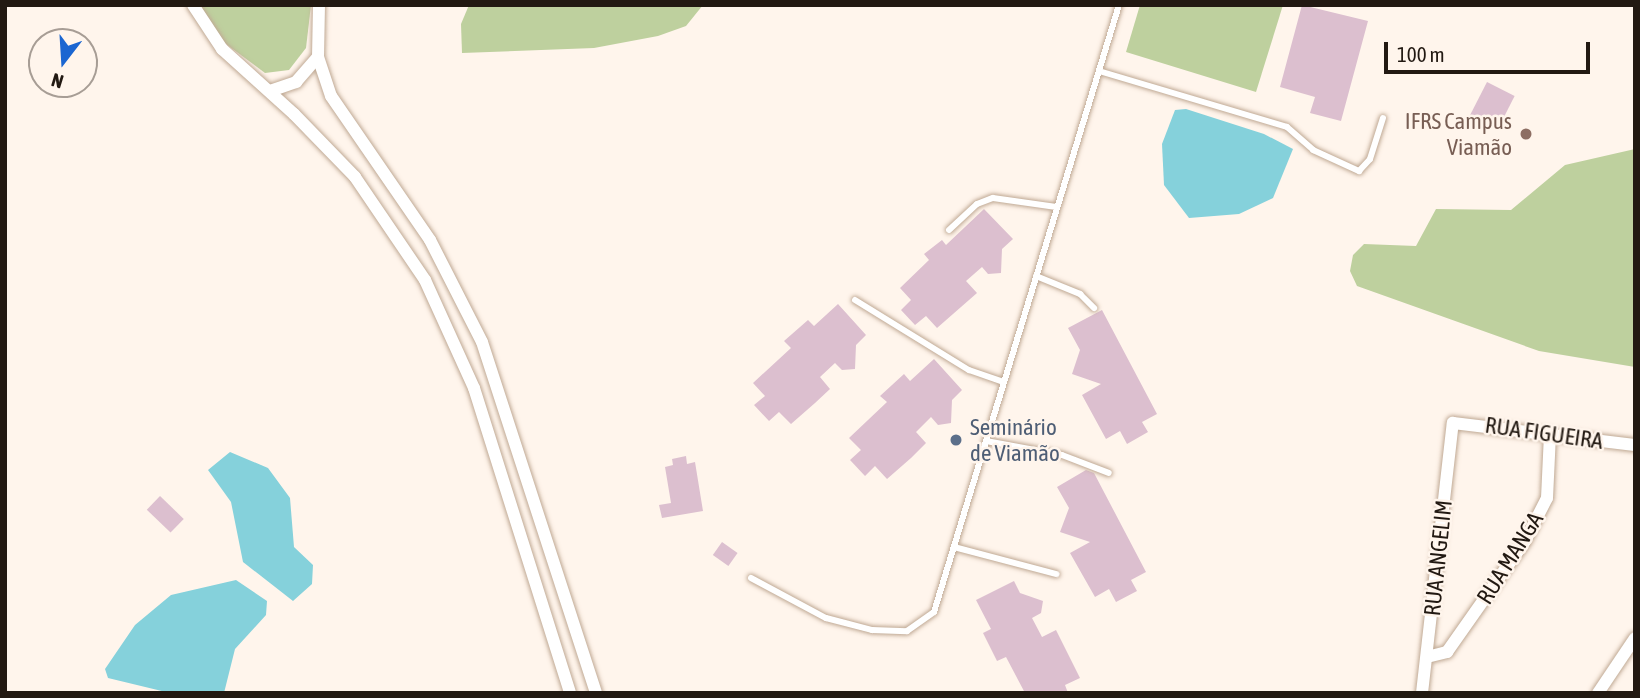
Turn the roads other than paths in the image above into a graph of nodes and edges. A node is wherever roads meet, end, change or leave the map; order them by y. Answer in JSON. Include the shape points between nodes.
{"nodes":[{"id":1,"x":192,"y":5,"type":"edge"},
{"id":2,"x":319,"y":5,"type":"edge"},
{"id":3,"x":1119,"y":5,"type":"edge"},
{"id":4,"x":318,"y":57,"type":"junction"},
{"id":5,"x":1099,"y":71,"type":"junction"},
{"id":6,"x":270,"y":91,"type":"junction"},
{"id":7,"x":1383,"y":118,"type":"dead end"},
{"id":8,"x":1056,"y":207,"type":"junction"},
{"id":9,"x":949,"y":230,"type":"dead end"},
{"id":10,"x":1035,"y":276,"type":"junction"},
{"id":11,"x":855,"y":300,"type":"dead end"},
{"id":12,"x":1094,"y":308,"type":"dead end"},
{"id":13,"x":1004,"y":382,"type":"junction"},
{"id":14,"x":1453,"y":424,"type":"joint"},
{"id":15,"x":1550,"y":435,"type":"junction"},
{"id":16,"x":986,"y":441,"type":"junction"},
{"id":17,"x":1635,"y":445,"type":"edge"},
{"id":18,"x":527,"y":471,"type":"junction"},
{"id":19,"x":1109,"y":472,"type":"dead end"},
{"id":20,"x":503,"y":479,"type":"junction"},
{"id":21,"x":954,"y":547,"type":"junction"},
{"id":22,"x":1056,"y":574,"type":"dead end"},
{"id":23,"x":751,"y":578,"type":"dead end"},
{"id":24,"x":1635,"y":638,"type":"edge"},
{"id":25,"x":1427,"y":657,"type":"junction"},
{"id":26,"x":570,"y":693,"type":"edge"},
{"id":27,"x":596,"y":693,"type":"edge"},
{"id":28,"x":1422,"y":693,"type":"edge"},
{"id":29,"x":1598,"y":693,"type":"edge"}],
"edges":[{"from":1,"to":6,"type":"street","via":[[222,49]]},
{"from":2,"to":4,"type":"street"},
{"from":3,"to":5,"type":"lane"},
{"from":4,"to":6,"type":"street","via":[[296,82]]},
{"from":4,"to":18,"type":"street","via":[[342,117],[424,231],[465,304],[498,380]]},
{"from":5,"to":7,"type":"lane","via":[[1287,127],[1313,149],[1359,171],[1370,159]]},
{"from":5,"to":8,"type":"lane"},
{"from":6,"to":20,"type":"street","via":[[355,177],[409,253],[459,351]]},
{"from":8,"to":9,"type":"lane","via":[[993,198],[977,204]]},
{"from":8,"to":10,"type":"lane"},
{"from":10,"to":12,"type":"lane","via":[[1080,294]]},
{"from":10,"to":13,"type":"lane"},
{"from":11,"to":13,"type":"lane","via":[[969,370]]},
{"from":13,"to":16,"type":"lane"},
{"from":14,"to":15,"type":"street","name":"RUA FIGUEIRA"},
{"from":14,"to":25,"type":"street","name":"RUA ANGELIM"},
{"from":15,"to":17,"type":"street","name":"RUA FIGUEIRA"},
{"from":15,"to":25,"type":"street","name":"RUA MANGA","via":[[1547,498],[1525,541],[1447,652]]},
{"from":16,"to":19,"type":"lane","via":[[1062,455]]},
{"from":16,"to":21,"type":"lane"},
{"from":18,"to":20,"type":"street"},
{"from":18,"to":27,"type":"street"},
{"from":20,"to":26,"type":"street"},
{"from":21,"to":22,"type":"lane"},
{"from":21,"to":23,"type":"lane","via":[[934,612],[907,631],[872,630],[826,618]]},
{"from":24,"to":29,"type":"street"},
{"from":25,"to":28,"type":"street","name":"RUA ANGELIM"}]}
